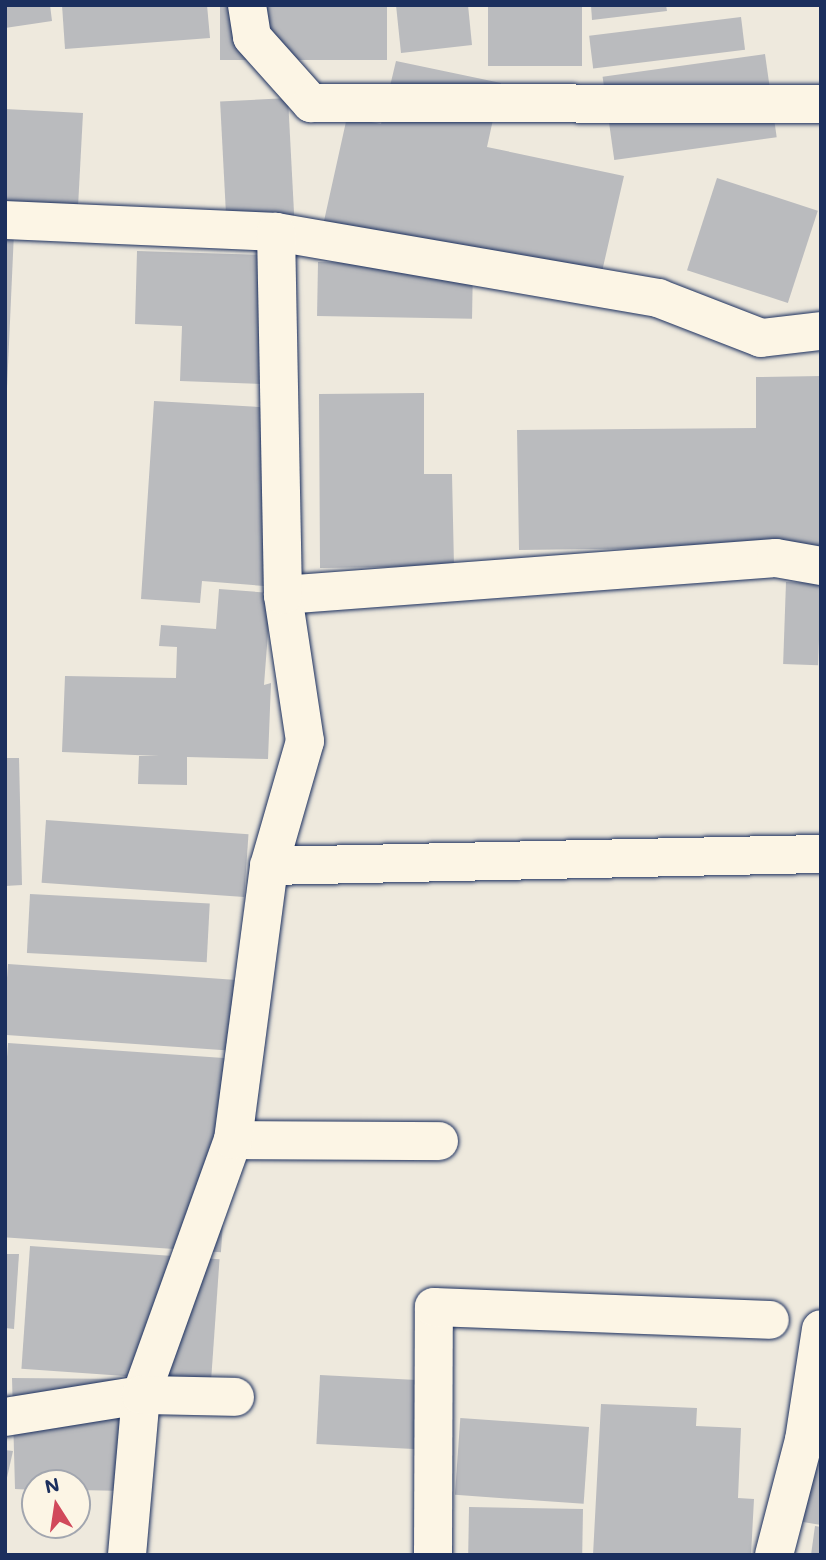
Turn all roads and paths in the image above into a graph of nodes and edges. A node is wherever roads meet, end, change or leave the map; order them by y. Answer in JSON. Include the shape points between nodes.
{"nodes":[{"id":1,"x":247,"y":5,"type":"edge"},
{"id":2,"x":821,"y":104,"type":"edge"},
{"id":3,"x":5,"y":220,"type":"edge"},
{"id":4,"x":276,"y":232,"type":"junction"},
{"id":5,"x":821,"y":331,"type":"edge"},
{"id":6,"x":821,"y":566,"type":"edge"},
{"id":7,"x":283,"y":595,"type":"junction"},
{"id":8,"x":821,"y":854,"type":"edge"},
{"id":9,"x":269,"y":866,"type":"junction"},
{"id":10,"x":233,"y":1140,"type":"junction"},
{"id":11,"x":439,"y":1141,"type":"dead end"},
{"id":12,"x":770,"y":1320,"type":"dead end"},
{"id":13,"x":821,"y":1329,"type":"edge"},
{"id":14,"x":141,"y":1395,"type":"junction"},
{"id":15,"x":235,"y":1397,"type":"dead end"},
{"id":16,"x":5,"y":1417,"type":"edge"},
{"id":17,"x":127,"y":1555,"type":"edge"},
{"id":18,"x":433,"y":1555,"type":"edge"},
{"id":19,"x":774,"y":1555,"type":"edge"}],
"edges":[{"from":1,"to":2,"type":"street","via":[[252,37],[311,103]]},
{"from":3,"to":4,"type":"street"},
{"from":4,"to":5,"type":"street","via":[[658,298],[761,338]]},
{"from":4,"to":7,"type":"street"},
{"from":6,"to":7,"type":"street","via":[[776,558]]},
{"from":7,"to":9,"type":"street","via":[[305,741]]},
{"from":8,"to":9,"type":"street"},
{"from":9,"to":10,"type":"street"},
{"from":10,"to":11,"type":"street"},
{"from":10,"to":14,"type":"street"},
{"from":12,"to":18,"type":"street","via":[[434,1307]]},
{"from":13,"to":19,"type":"street","via":[[804,1440]]},
{"from":14,"to":15,"type":"street"},
{"from":14,"to":16,"type":"street"},
{"from":14,"to":17,"type":"street"}]}
